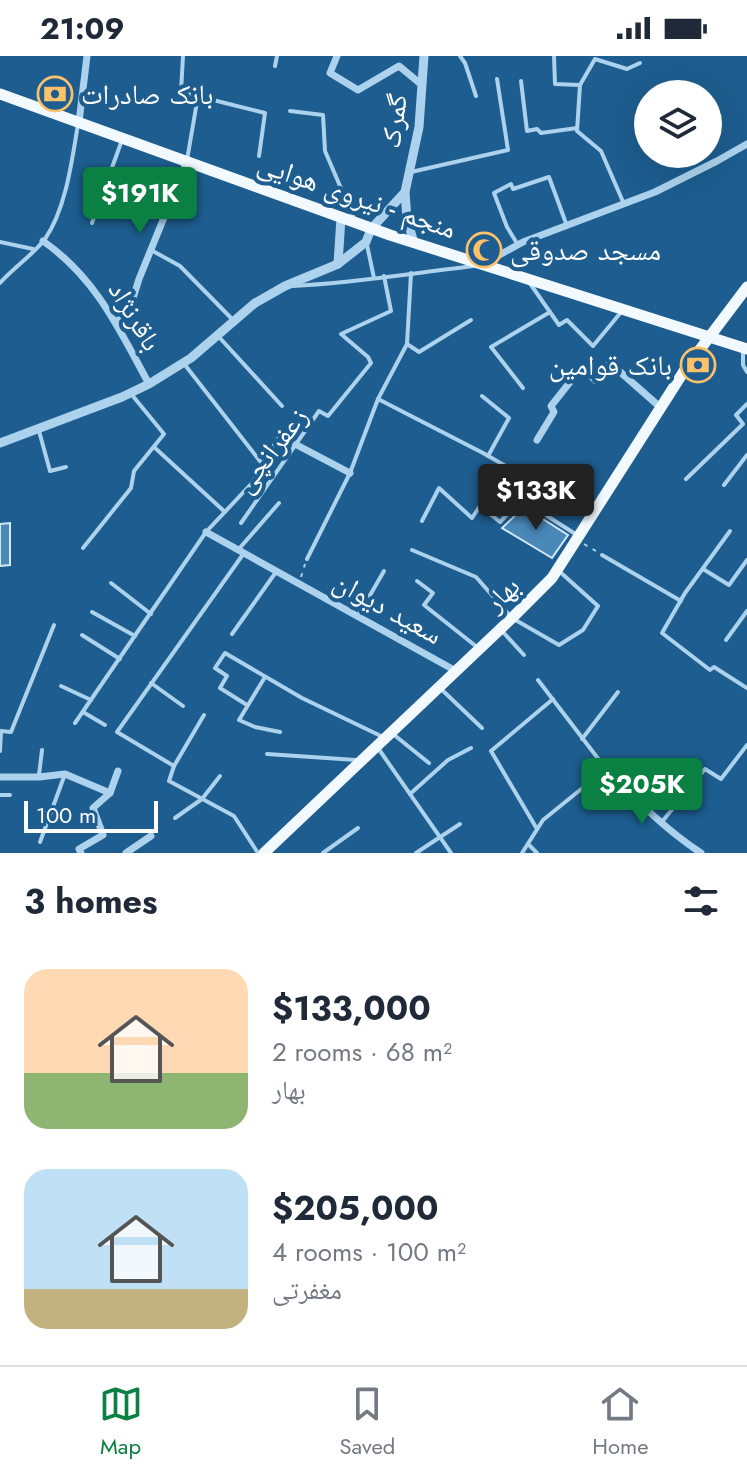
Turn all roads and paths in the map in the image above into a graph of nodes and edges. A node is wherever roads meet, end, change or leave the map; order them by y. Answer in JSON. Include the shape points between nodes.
{"nodes":[{"id":1,"x":87,"y":56,"type":"edge"},
{"id":2,"x":183,"y":56,"type":"edge"},
{"id":3,"x":277,"y":56,"type":"edge"},
{"id":4,"x":337,"y":56,"type":"edge"},
{"id":5,"x":424,"y":56,"type":"edge"},
{"id":6,"x":460,"y":56,"type":"edge"},
{"id":7,"x":554,"y":56,"type":"edge"},
{"id":8,"x":640,"y":63,"type":"dead end"},
{"id":9,"x":275,"y":66,"type":"dead end"},
{"id":10,"x":497,"y":79,"type":"dead end"},
{"id":11,"x":521,"y":81,"type":"dead end"},
{"id":12,"x":422,"y":85,"type":"junction"},
{"id":13,"x":580,"y":85,"type":"junction"},
{"id":14,"x":0,"y":94,"type":"edge"},
{"id":15,"x":198,"y":96,"type":"junction"},
{"id":16,"x":476,"y":96,"type":"dead end"},
{"id":17,"x":290,"y":111,"type":"dead end"},
{"id":18,"x":79,"y":122,"type":"junction"},
{"id":19,"x":577,"y":128,"type":"junction"},
{"id":20,"x":123,"y":137,"type":"junction"},
{"id":21,"x":747,"y":144,"type":"edge"},
{"id":22,"x":259,"y":156,"type":"dead end"},
{"id":23,"x":187,"y":161,"type":"junction"},
{"id":24,"x":409,"y":173,"type":"junction"},
{"id":25,"x":405,"y":192,"type":"junction"},
{"id":26,"x":624,"y":204,"type":"junction"},
{"id":27,"x":341,"y":218,"type":"junction"},
{"id":28,"x":92,"y":223,"type":"dead end"},
{"id":29,"x":356,"y":223,"type":"junction"},
{"id":30,"x":567,"y":226,"type":"junction"},
{"id":31,"x":371,"y":229,"type":"junction"},
{"id":32,"x":43,"y":241,"type":"junction"},
{"id":33,"x":0,"y":242,"type":"edge"},
{"id":34,"x":366,"y":242,"type":"junction"},
{"id":35,"x":414,"y":243,"type":"junction"},
{"id":36,"x":518,"y":245,"type":"junction"},
{"id":37,"x":34,"y":250,"type":"junction"},
{"id":38,"x":151,"y":250,"type":"junction"},
{"id":39,"x":338,"y":264,"type":"junction"},
{"id":40,"x":481,"y":265,"type":"junction"},
{"id":41,"x":411,"y":273,"type":"junction"},
{"id":42,"x":384,"y":276,"type":"junction"},
{"id":43,"x":374,"y":278,"type":"junction"},
{"id":44,"x":528,"y":280,"type":"junction"},
{"id":45,"x":0,"y":283,"type":"edge"},
{"id":46,"x":285,"y":286,"type":"junction"},
{"id":47,"x":747,"y":287,"type":"edge"},
{"id":48,"x":623,"y":309,"type":"junction"},
{"id":49,"x":550,"y":312,"type":"junction"},
{"id":50,"x":471,"y":320,"type":"dead end"},
{"id":51,"x":234,"y":321,"type":"junction"},
{"id":52,"x":116,"y":323,"type":"junction"},
{"id":53,"x":217,"y":336,"type":"junction"},
{"id":54,"x":708,"y":336,"type":"junction"},
{"id":55,"x":407,"y":344,"type":"junction"},
{"id":56,"x":745,"y":349,"type":"edge"},
{"id":57,"x":183,"y":363,"type":"junction"},
{"id":58,"x":747,"y":372,"type":"edge"},
{"id":59,"x":149,"y":384,"type":"junction"},
{"id":60,"x":523,"y":388,"type":"dead end"},
{"id":61,"x":130,"y":393,"type":"junction"},
{"id":62,"x":482,"y":396,"type":"dead end"},
{"id":63,"x":378,"y":399,"type":"junction"},
{"id":64,"x":747,"y":404,"type":"edge"},
{"id":65,"x":282,"y":406,"type":"dead end"},
{"id":66,"x":660,"y":407,"type":"junction"},
{"id":67,"x":38,"y":428,"type":"junction"},
{"id":68,"x":278,"y":438,"type":"dead end"},
{"id":69,"x":537,"y":440,"type":"dead end"},
{"id":70,"x":0,"y":443,"type":"edge"},
{"id":71,"x":295,"y":444,"type":"junction"},
{"id":72,"x":154,"y":447,"type":"junction"},
{"id":73,"x":747,"y":455,"type":"edge"},
{"id":74,"x":488,"y":456,"type":"junction"},
{"id":75,"x":263,"y":465,"type":"junction"},
{"id":76,"x":66,"y":467,"type":"dead end"},
{"id":77,"x":350,"y":473,"type":"junction"},
{"id":78,"x":686,"y":479,"type":"dead end"},
{"id":79,"x":724,"y":485,"type":"dead end"},
{"id":80,"x":522,"y":500,"type":"junction"},
{"id":81,"x":279,"y":503,"type":"dead end"},
{"id":82,"x":225,"y":512,"type":"junction"},
{"id":83,"x":422,"y":521,"type":"dead end"},
{"id":84,"x":241,"y":523,"type":"dead end"},
{"id":85,"x":730,"y":531,"type":"dead end"},
{"id":86,"x":206,"y":532,"type":"junction"},
{"id":87,"x":577,"y":538,"type":"junction"},
{"id":88,"x":83,"y":548,"type":"dead end"},
{"id":89,"x":412,"y":550,"type":"dead end"},
{"id":90,"x":241,"y":552,"type":"junction"},
{"id":91,"x":602,"y":555,"type":"joint"},
{"id":92,"x":307,"y":559,"type":"joint"},
{"id":93,"x":747,"y":560,"type":"edge"},
{"id":94,"x":557,"y":569,"type":"junction"},
{"id":95,"x":703,"y":569,"type":"junction"},
{"id":96,"x":384,"y":571,"type":"dead end"},
{"id":97,"x":276,"y":572,"type":"junction"},
{"id":98,"x":417,"y":581,"type":"dead end"},
{"id":99,"x":111,"y":583,"type":"dead end"},
{"id":100,"x":299,"y":585,"type":"junction"},
{"id":101,"x":681,"y":601,"type":"junction"},
{"id":102,"x":747,"y":611,"type":"edge"},
{"id":103,"x":92,"y":612,"type":"dead end"},
{"id":104,"x":151,"y":614,"type":"junction"},
{"id":105,"x":358,"y":616,"type":"junction"},
{"id":106,"x":512,"y":618,"type":"junction"},
{"id":107,"x":54,"y":625,"type":"dead end"},
{"id":108,"x":500,"y":629,"type":"junction"},
{"id":109,"x":232,"y":634,"type":"dead end"},
{"id":110,"x":82,"y":635,"type":"dead end"},
{"id":111,"x":135,"y":636,"type":"junction"},
{"id":112,"x":726,"y":640,"type":"dead end"},
{"id":113,"x":479,"y":649,"type":"junction"},
{"id":114,"x":524,"y":655,"type":"dead end"},
{"id":115,"x":120,"y":659,"type":"junction"},
{"id":116,"x":456,"y":671,"type":"junction"},
{"id":117,"x":265,"y":677,"type":"junction"},
{"id":118,"x":538,"y":680,"type":"dead end"},
{"id":119,"x":151,"y":683,"type":"junction"},
{"id":120,"x":61,"y":686,"type":"dead end"},
{"id":121,"x":439,"y":687,"type":"junction"},
{"id":122,"x":747,"y":688,"type":"edge"},
{"id":123,"x":618,"y":692,"type":"dead end"},
{"id":124,"x":553,"y":699,"type":"junction"},
{"id":125,"x":91,"y":700,"type":"junction"},
{"id":126,"x":247,"y":705,"type":"junction"},
{"id":127,"x":183,"y":706,"type":"dead end"},
{"id":128,"x":83,"y":712,"type":"junction"},
{"id":129,"x":204,"y":715,"type":"dead end"},
{"id":130,"x":75,"y":723,"type":"dead end"},
{"id":131,"x":105,"y":725,"type":"dead end"},
{"id":132,"x":482,"y":728,"type":"dead end"},
{"id":133,"x":280,"y":732,"type":"dead end"},
{"id":134,"x":385,"y":739,"type":"junction"},
{"id":135,"x":582,"y":739,"type":"junction"},
{"id":136,"x":747,"y":745,"type":"edge"},
{"id":137,"x":471,"y":748,"type":"dead end"},
{"id":138,"x":42,"y":750,"type":"dead end"},
{"id":139,"x":0,"y":751,"type":"edge"},
{"id":140,"x":267,"y":754,"type":"dead end"},
{"id":141,"x":361,"y":761,"type":"junction"},
{"id":142,"x":429,"y":763,"type":"dead end"},
{"id":143,"x":174,"y":766,"type":"junction"},
{"id":144,"x":606,"y":769,"type":"junction"},
{"id":145,"x":118,"y":771,"type":"dead end"},
{"id":146,"x":65,"y":774,"type":"junction"},
{"id":147,"x":220,"y":776,"type":"dead end"},
{"id":148,"x":0,"y":777,"type":"edge"},
{"id":149,"x":39,"y":777,"type":"junction"},
{"id":150,"x":110,"y":793,"type":"junction"},
{"id":151,"x":410,"y":794,"type":"junction"},
{"id":152,"x":0,"y":795,"type":"edge"},
{"id":153,"x":10,"y":795,"type":"dead end"},
{"id":154,"x":202,"y":799,"type":"junction"},
{"id":155,"x":175,"y":818,"type":"dead end"},
{"id":156,"x":661,"y":823,"type":"junction"},
{"id":157,"x":460,"y":824,"type":"dead end"},
{"id":158,"x":358,"y":828,"type":"dead end"},
{"id":159,"x":537,"y":829,"type":"junction"},
{"id":160,"x":151,"y":836,"type":"dead end"},
{"id":161,"x":440,"y":837,"type":"junction"},
{"id":162,"x":40,"y":842,"type":"dead end"},
{"id":163,"x":528,"y":844,"type":"junction"},
{"id":164,"x":80,"y":851,"type":"edge"},
{"id":165,"x":270,"y":851,"type":"edge"},
{"id":166,"x":126,"y":853,"type":"edge"},
{"id":167,"x":258,"y":853,"type":"edge"},
{"id":168,"x":323,"y":853,"type":"edge"},
{"id":169,"x":416,"y":853,"type":"edge"},
{"id":170,"x":451,"y":853,"type":"edge"},
{"id":171,"x":522,"y":853,"type":"edge"},
{"id":172,"x":537,"y":853,"type":"edge"},
{"id":173,"x":701,"y":853,"type":"edge"}],
"edges":[{"from":1,"to":18,"type":"street"},
{"from":2,"to":15,"type":"lane","via":[[181,92]]},
{"from":3,"to":9,"type":"lane"},
{"from":4,"to":12,"type":"street","via":[[330,73],[358,90],[401,66]]},
{"from":5,"to":12,"type":"street","name":"گمرک"},
{"from":6,"to":16,"type":"lane"},
{"from":7,"to":13,"type":"lane","via":[[555,84]]},
{"from":8,"to":13,"type":"lane","via":[[627,69],[595,59]]},
{"from":10,"to":24,"type":"lane","via":[[508,150]]},
{"from":11,"to":19,"type":"lane","via":[[527,131]]},
{"from":12,"to":24,"type":"street","name":"گمرک"},
{"from":13,"to":19,"type":"lane"},
{"from":14,"to":18,"type":"main road","name":"منجم - نیروی هوایی"},
{"from":15,"to":22,"type":"lane","via":[[265,113]]},
{"from":15,"to":23,"type":"lane"},
{"from":17,"to":29,"type":"lane","via":[[323,115],[325,151]]},
{"from":18,"to":20,"type":"main road","name":"منجم - نیروی هوایی"},
{"from":18,"to":32,"type":"lane","via":[[65,189]]},
{"from":19,"to":26,"type":"lane","via":[[601,151]]},
{"from":20,"to":23,"type":"main road","name":"منجم - نیروی هوایی"},
{"from":20,"to":28,"type":"lane"},
{"from":21,"to":26,"type":"street"},
{"from":23,"to":27,"type":"main road","name":"منجم - نیروی هوایی"},
{"from":23,"to":38,"type":"street"},
{"from":24,"to":25,"type":"street","name":"گمرک"},
{"from":25,"to":31,"type":"street","name":"گمرک"},
{"from":25,"to":35,"type":"street","name":"گمرک"},
{"from":26,"to":30,"type":"street"},
{"from":27,"to":29,"type":"main road","name":"منجم - نیروی هوایی"},
{"from":27,"to":39,"type":"street"},
{"from":29,"to":31,"type":"main road","name":"منجم - نیروی هوایی"},
{"from":30,"to":36,"type":"street"},
{"from":30,"to":36,"type":"lane","via":[[549,177],[513,189],[511,184],[494,193]]},
{"from":31,"to":34,"type":"street"},
{"from":31,"to":35,"type":"main road","name":"منجم - نیروی هوایی"},
{"from":32,"to":37,"type":"lane"},
{"from":32,"to":52,"type":"street","name":"باقرنژاد","via":[[83,275]]},
{"from":33,"to":37,"type":"lane"},
{"from":34,"to":39,"type":"street"},
{"from":34,"to":43,"type":"lane"},
{"from":35,"to":40,"type":"main road","name":"منجم - نیروی هوایی"},
{"from":36,"to":40,"type":"street"},
{"from":37,"to":45,"type":"lane"},
{"from":38,"to":51,"type":"lane","via":[[180,266]]},
{"from":38,"to":52,"type":"street","via":[[130,308]]},
{"from":39,"to":46,"type":"street"},
{"from":40,"to":41,"type":"lane"},
{"from":40,"to":44,"type":"main road","name":"منجم - نیروی هوایی"},
{"from":41,"to":42,"type":"lane"},
{"from":41,"to":55,"type":"lane"},
{"from":42,"to":43,"type":"lane"},
{"from":42,"to":71,"type":"lane","name":"زعفرانچی","via":[[391,311],[341,334],[371,363],[328,416],[319,411]]},
{"from":43,"to":46,"type":"lane"},
{"from":44,"to":48,"type":"main road","name":"منجم - نیروی هوایی"},
{"from":44,"to":49,"type":"lane"},
{"from":46,"to":51,"type":"street"},
{"from":47,"to":54,"type":"main road","name":"بهار"},
{"from":48,"to":49,"type":"lane","via":[[593,346],[567,320],[559,325]]},
{"from":48,"to":54,"type":"main road","name":"منجم - نیروی هوایی"},
{"from":49,"to":60,"type":"lane","via":[[491,347]]},
{"from":50,"to":55,"type":"lane","via":[[419,352]]},
{"from":51,"to":53,"type":"street"},
{"from":52,"to":59,"type":"street","name":"باقرنژاد"},
{"from":53,"to":57,"type":"street"},
{"from":53,"to":65,"type":"lane"},
{"from":54,"to":56,"type":"main road","name":"منجم - نیروی هوایی"},
{"from":54,"to":66,"type":"main road","name":"بهار"},
{"from":55,"to":63,"type":"lane"},
{"from":56,"to":58,"type":"lane"},
{"from":57,"to":59,"type":"street"},
{"from":57,"to":75,"type":"lane"},
{"from":59,"to":61,"type":"street"},
{"from":61,"to":67,"type":"street"},
{"from":61,"to":72,"type":"lane","via":[[164,434]]},
{"from":62,"to":74,"type":"lane","via":[[509,418]]},
{"from":63,"to":74,"type":"lane"},
{"from":63,"to":77,"type":"lane"},
{"from":64,"to":78,"type":"lane","via":[[736,415],[743,424]]},
{"from":66,"to":69,"type":"street","via":[[610,363],[595,380],[582,367],[551,406],[554,412]]},
{"from":66,"to":87,"type":"main road","name":"بهار"},
{"from":67,"to":70,"type":"street"},
{"from":67,"to":76,"type":"lane","via":[[50,471]]},
{"from":68,"to":75,"type":"lane"},
{"from":71,"to":77,"type":"street"},
{"from":71,"to":84,"type":"lane","name":"زعفرانچی"},
{"from":72,"to":82,"type":"lane"},
{"from":72,"to":88,"type":"lane","via":[[134,471],[131,488]]},
{"from":73,"to":79,"type":"lane"},
{"from":74,"to":80,"type":"lane","via":[[537,484]]},
{"from":75,"to":82,"type":"lane"},
{"from":77,"to":92,"type":"lane"},
{"from":80,"to":83,"type":"lane","via":[[500,522],[480,506],[472,518],[439,488]]},
{"from":80,"to":87,"type":"lane"},
{"from":81,"to":90,"type":"lane"},
{"from":82,"to":86,"type":"lane"},
{"from":85,"to":95,"type":"lane"},
{"from":86,"to":90,"type":"street","name":"سعید دیوان"},
{"from":86,"to":104,"type":"lane"},
{"from":87,"to":91,"type":"path"},
{"from":87,"to":94,"type":"main road","name":"بهار"},
{"from":89,"to":106,"type":"lane","via":[[476,577]]},
{"from":90,"to":97,"type":"street","name":"سعید دیوان"},
{"from":90,"to":119,"type":"lane"},
{"from":91,"to":101,"type":"lane"},
{"from":92,"to":100,"type":"path"},
{"from":93,"to":95,"type":"lane","via":[[729,585]]},
{"from":94,"to":106,"type":"main road","name":"بهار"},
{"from":94,"to":106,"type":"lane","via":[[598,606],[583,630],[559,645]]},
{"from":95,"to":101,"type":"lane"},
{"from":96,"to":105,"type":"lane"},
{"from":97,"to":100,"type":"street","name":"سعید دیوان"},
{"from":97,"to":109,"type":"lane"},
{"from":98,"to":113,"type":"lane","via":[[433,593],[424,605]]},
{"from":99,"to":104,"type":"lane"},
{"from":100,"to":105,"type":"street","name":"سعید دیوان"},
{"from":101,"to":122,"type":"lane","via":[[662,633],[710,670],[714,667]]},
{"from":102,"to":112,"type":"lane"},
{"from":103,"to":111,"type":"lane"},
{"from":104,"to":111,"type":"lane"},
{"from":105,"to":116,"type":"street","name":"سعید دیوان"},
{"from":106,"to":108,"type":"main road","name":"بهار"},
{"from":107,"to":139,"type":"lane","via":[[11,732],[1,731]]},
{"from":108,"to":113,"type":"main road","name":"بهار"},
{"from":108,"to":114,"type":"lane"},
{"from":110,"to":115,"type":"lane"},
{"from":111,"to":115,"type":"lane"},
{"from":113,"to":116,"type":"main road","name":"بهار"},
{"from":115,"to":125,"type":"lane"},
{"from":116,"to":121,"type":"main road","name":"بهار"},
{"from":117,"to":126,"type":"lane"},
{"from":117,"to":126,"type":"lane","via":[[225,653],[215,668],[227,676],[220,688]]},
{"from":117,"to":134,"type":"lane"},
{"from":118,"to":124,"type":"lane"},
{"from":119,"to":127,"type":"lane"},
{"from":119,"to":143,"type":"lane","via":[[117,732]]},
{"from":120,"to":125,"type":"lane"},
{"from":121,"to":132,"type":"lane"},
{"from":121,"to":134,"type":"main road","name":"بهار"},
{"from":123,"to":135,"type":"lane"},
{"from":124,"to":135,"type":"lane"},
{"from":124,"to":159,"type":"lane","via":[[491,751]]},
{"from":125,"to":128,"type":"lane"},
{"from":126,"to":133,"type":"lane","via":[[239,720]]},
{"from":128,"to":130,"type":"lane"},
{"from":128,"to":131,"type":"lane"},
{"from":129,"to":143,"type":"lane"},
{"from":134,"to":141,"type":"main road","name":"بهار"},
{"from":134,"to":142,"type":"lane"},
{"from":134,"to":151,"type":"lane"},
{"from":135,"to":144,"type":"lane"},
{"from":136,"to":156,"type":"lane","via":[[721,779],[705,769]]},
{"from":137,"to":151,"type":"lane","via":[[448,760]]},
{"from":138,"to":149,"type":"lane"},
{"from":140,"to":141,"type":"lane"},
{"from":141,"to":165,"type":"main road","name":"بهار"},
{"from":143,"to":154,"type":"lane","via":[[169,781]]},
{"from":144,"to":156,"type":"street"},
{"from":144,"to":159,"type":"lane"},
{"from":145,"to":150,"type":"street"},
{"from":146,"to":149,"type":"street"},
{"from":146,"to":150,"type":"street"},
{"from":146,"to":162,"type":"lane"},
{"from":147,"to":154,"type":"lane"},
{"from":148,"to":149,"type":"street"},
{"from":150,"to":164,"type":"street","via":[[93,808],[103,835]]},
{"from":151,"to":161,"type":"lane"},
{"from":152,"to":153,"type":"lane"},
{"from":154,"to":155,"type":"lane"},
{"from":154,"to":167,"type":"lane","via":[[234,816]]},
{"from":156,"to":173,"type":"street"},
{"from":157,"to":161,"type":"lane"},
{"from":158,"to":168,"type":"lane"},
{"from":159,"to":163,"type":"lane"},
{"from":160,"to":166,"type":"street"},
{"from":161,"to":169,"type":"lane"},
{"from":161,"to":170,"type":"lane"},
{"from":163,"to":171,"type":"lane"},
{"from":163,"to":172,"type":"lane"}]}
